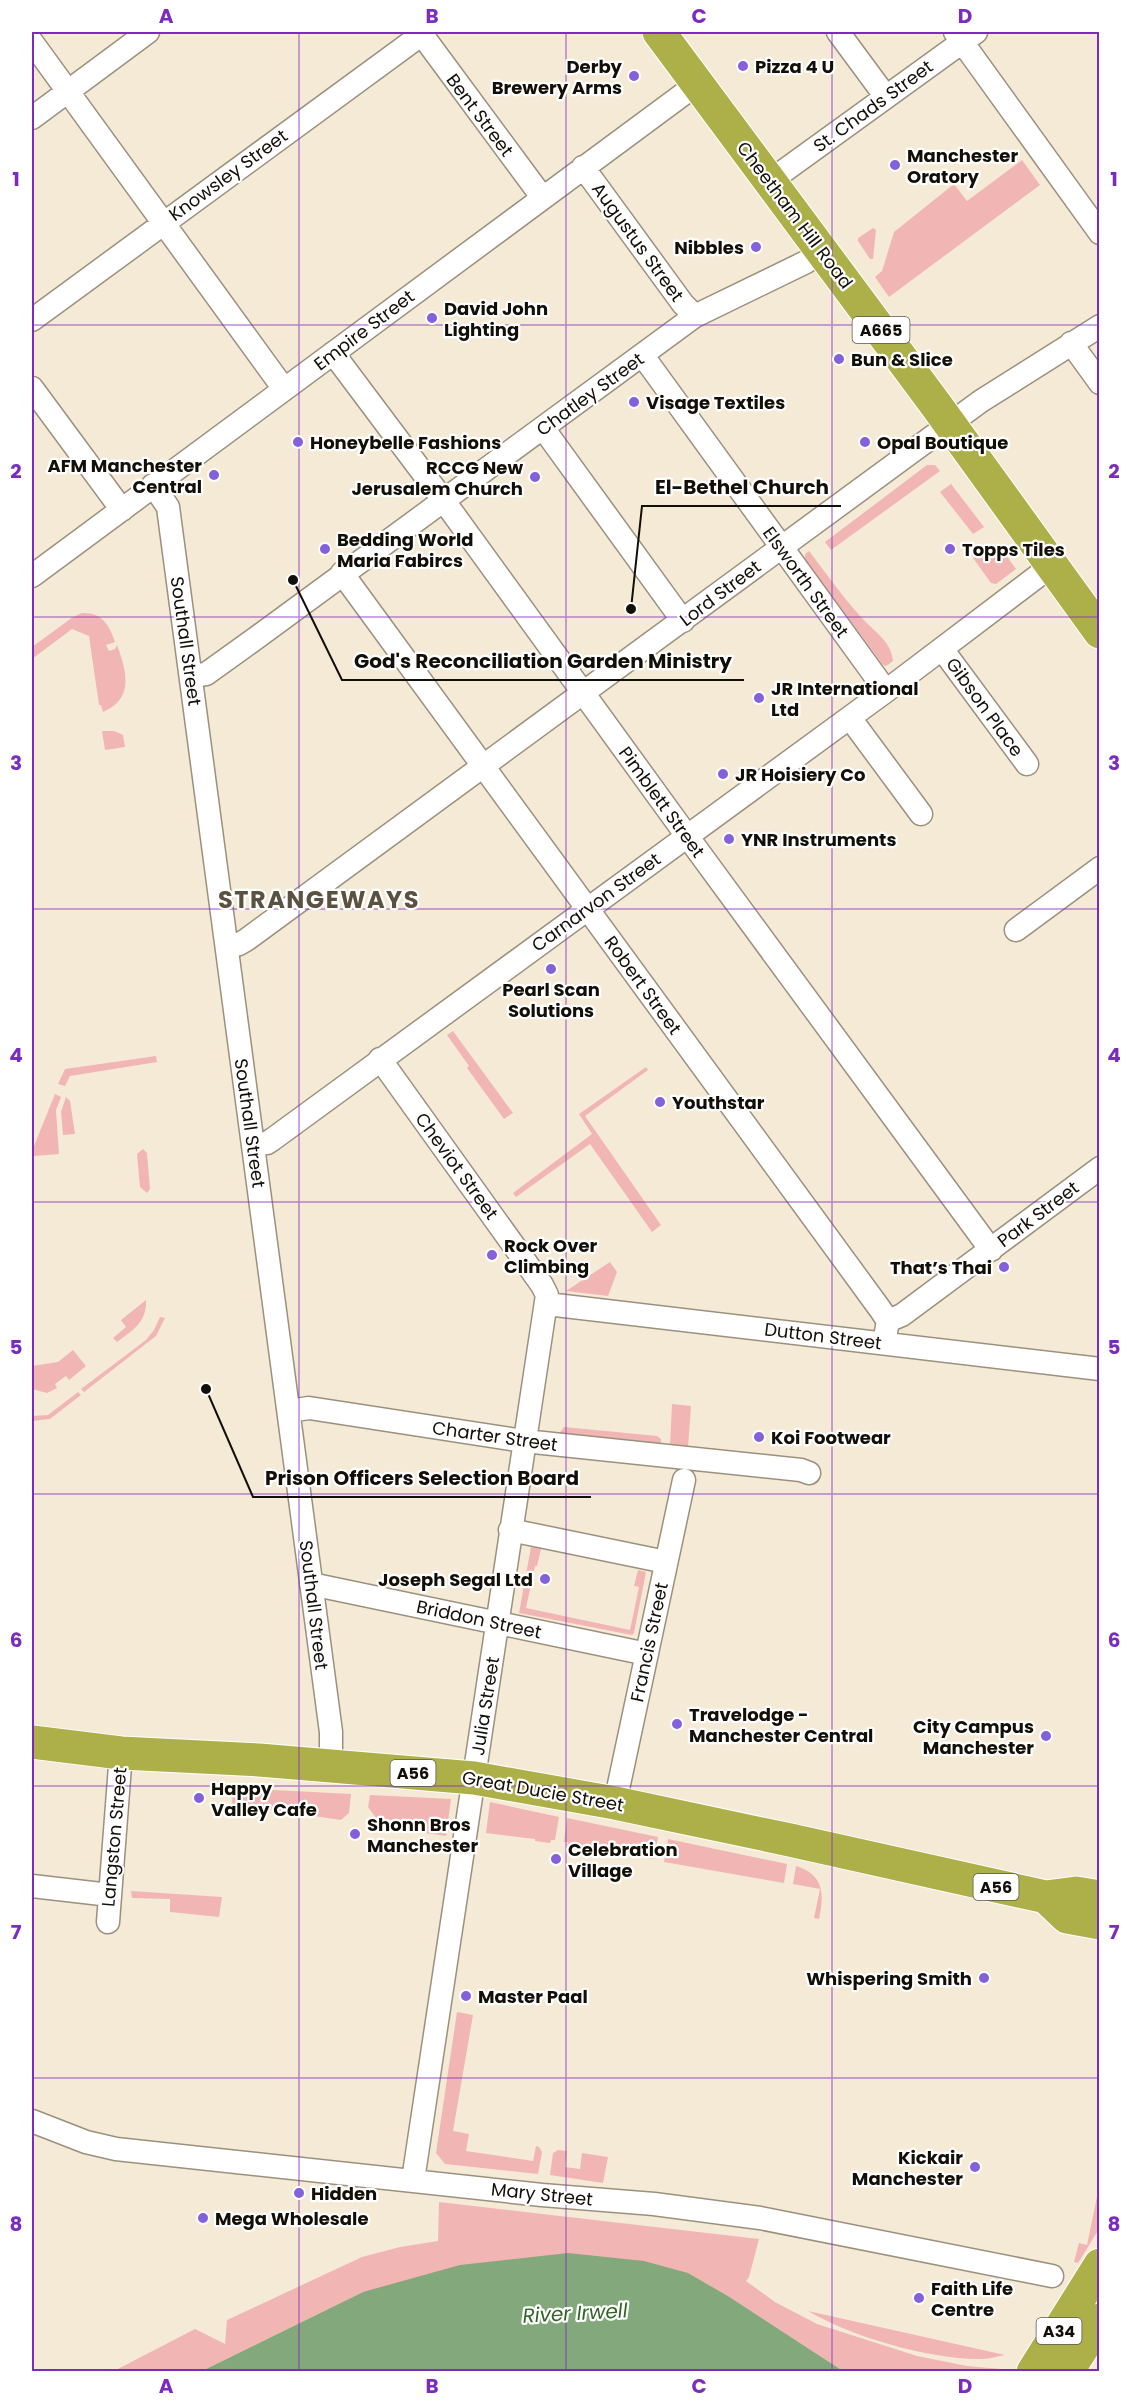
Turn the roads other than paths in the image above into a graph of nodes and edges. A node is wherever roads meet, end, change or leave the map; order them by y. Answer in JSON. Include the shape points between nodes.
{"nodes":[{"id":1,"x":148,"y":32,"type":"edge"},
{"id":2,"x":422,"y":32,"type":"edge"},
{"id":3,"x":659,"y":32,"type":"edge"},
{"id":4,"x":838,"y":32,"type":"edge"},
{"id":5,"x":964,"y":35,"type":"edge"},
{"id":6,"x":32,"y":42,"type":"edge"},
{"id":7,"x":697,"y":84,"type":"junction"},
{"id":8,"x":67,"y":92,"type":"junction"},
{"id":9,"x":886,"y":98,"type":"junction"},
{"id":10,"x":32,"y":118,"type":"edge"},
{"id":11,"x":583,"y":167,"type":"junction"},
{"id":12,"x":770,"y":181,"type":"junction"},
{"id":13,"x":542,"y":197,"type":"junction"},
{"id":14,"x":163,"y":222,"type":"junction"},
{"id":15,"x":1100,"y":233,"type":"edge"},
{"id":16,"x":822,"y":251,"type":"junction"},
{"id":17,"x":695,"y":316,"type":"junction"},
{"id":18,"x":32,"y":320,"type":"edge"},
{"id":19,"x":1100,"y":326,"type":"edge"},
{"id":20,"x":1071,"y":343,"type":"junction"},
{"id":21,"x":333,"y":353,"type":"junction"},
{"id":22,"x":643,"y":356,"type":"junction"},
{"id":23,"x":1100,"y":383,"type":"edge"},
{"id":24,"x":32,"y":388,"type":"edge"},
{"id":25,"x":284,"y":389,"type":"junction"},
{"id":26,"x":950,"y":425,"type":"junction"},
{"id":27,"x":543,"y":428,"type":"junction"},
{"id":28,"x":153,"y":485,"type":"junction"},
{"id":29,"x":444,"y":501,"type":"junction"},
{"id":30,"x":122,"y":510,"type":"junction"},
{"id":31,"x":781,"y":548,"type":"junction"},
{"id":32,"x":1051,"y":566,"type":"junction"},
{"id":33,"x":342,"y":573,"type":"junction"},
{"id":34,"x":32,"y":576,"type":"edge"},
{"id":35,"x":682,"y":621,"type":"junction"},
{"id":36,"x":1100,"y":632,"type":"edge"},
{"id":37,"x":942,"y":649,"type":"junction"},
{"id":38,"x":191,"y":676,"type":"junction"},
{"id":39,"x":886,"y":691,"type":"junction"},
{"id":40,"x":583,"y":693,"type":"junction"},
{"id":41,"x":850,"y":718,"type":"junction"},
{"id":42,"x":1027,"y":764,"type":"dead end"},
{"id":43,"x":483,"y":766,"type":"junction"},
{"id":44,"x":921,"y":814,"type":"dead end"},
{"id":45,"x":686,"y":835,"type":"junction"},
{"id":46,"x":1100,"y":868,"type":"edge"},
{"id":47,"x":588,"y":909,"type":"junction"},
{"id":48,"x":1016,"y":930,"type":"dead end"},
{"id":49,"x":226,"y":947,"type":"junction"},
{"id":50,"x":380,"y":1059,"type":"junction"},
{"id":51,"x":253,"y":1144,"type":"junction"},
{"id":52,"x":1100,"y":1168,"type":"edge"},
{"id":53,"x":991,"y":1250,"type":"junction"},
{"id":54,"x":547,"y":1304,"type":"junction"},
{"id":55,"x":886,"y":1332,"type":"junction"},
{"id":56,"x":1100,"y":1369,"type":"edge"},
{"id":57,"x":289,"y":1411,"type":"junction"},
{"id":58,"x":524,"y":1441,"type":"junction"},
{"id":59,"x":809,"y":1473,"type":"dead end"},
{"id":60,"x":684,"y":1480,"type":"dead end"},
{"id":61,"x":510,"y":1530,"type":"junction"},
{"id":62,"x":666,"y":1562,"type":"junction"},
{"id":63,"x":311,"y":1584,"type":"junction"},
{"id":64,"x":497,"y":1623,"type":"junction"},
{"id":65,"x":647,"y":1654,"type":"junction"},
{"id":66,"x":32,"y":1742,"type":"edge"},
{"id":67,"x":121,"y":1753,"type":"junction"},
{"id":68,"x":331,"y":1766,"type":"junction"},
{"id":69,"x":474,"y":1778,"type":"junction"},
{"id":70,"x":615,"y":1803,"type":"junction"},
{"id":71,"x":32,"y":1886,"type":"edge"},
{"id":72,"x":110,"y":1895,"type":"junction"},
{"id":73,"x":1046,"y":1897,"type":"junction"},
{"id":74,"x":1100,"y":1897,"type":"edge"},
{"id":75,"x":108,"y":1922,"type":"dead end"},
{"id":76,"x":1100,"y":1923,"type":"edge"},
{"id":77,"x":32,"y":2121,"type":"edge"},
{"id":78,"x":413,"y":2180,"type":"junction"},
{"id":79,"x":1052,"y":2276,"type":"dead end"},
{"id":80,"x":1092,"y":2278,"type":"edge"},
{"id":81,"x":1100,"y":2320,"type":"edge"},
{"id":82,"x":1033,"y":2372,"type":"edge"},
{"id":83,"x":1067,"y":2372,"type":"edge"}],
"edges":[{"from":1,"to":8,"type":"street"},
{"from":2,"to":13,"type":"street","name":"Bent Street"},
{"from":2,"to":14,"type":"street","name":"Knowsley Street"},
{"from":3,"to":7,"type":"highway","name":"Cheetham Hill Road","number":"A665"},
{"from":4,"to":9,"type":"street"},
{"from":5,"to":9,"type":"street","name":"St. Chads Street"},
{"from":5,"to":15,"type":"street"},
{"from":6,"to":8,"type":"street"},
{"from":7,"to":11,"type":"street","name":"Empire Street"},
{"from":7,"to":12,"type":"highway","name":"Cheetham Hill Road","number":"A665"},
{"from":8,"to":10,"type":"street"},
{"from":8,"to":14,"type":"street"},
{"from":9,"to":12,"type":"street","name":"St. Chads Street"},
{"from":11,"to":13,"type":"street","name":"Empire Street"},
{"from":11,"to":17,"type":"street","name":"Augustus Street"},
{"from":12,"to":16,"type":"highway","name":"Cheetham Hill Road","number":"A665"},
{"from":13,"to":21,"type":"street","name":"Empire Street"},
{"from":14,"to":18,"type":"street","name":"Knowsley Street"},
{"from":14,"to":25,"type":"street"},
{"from":16,"to":17,"type":"street","name":"Chatley Street"},
{"from":16,"to":26,"type":"highway","name":"Cheetham Hill Road","number":"A665"},
{"from":17,"to":22,"type":"street","name":"Chatley Street"},
{"from":19,"to":20,"type":"street","name":"Lord Street"},
{"from":20,"to":23,"type":"street"},
{"from":20,"to":26,"type":"street","name":"Lord Street"},
{"from":21,"to":25,"type":"street","name":"Empire Street"},
{"from":21,"to":29,"type":"street","name":"Pimblett Street"},
{"from":22,"to":27,"type":"street","name":"Chatley Street"},
{"from":22,"to":31,"type":"street","name":"Elsworth Street"},
{"from":24,"to":30,"type":"street"},
{"from":25,"to":28,"type":"street","name":"Empire Street"},
{"from":26,"to":31,"type":"street","name":"Lord Street"},
{"from":26,"to":32,"type":"highway","name":"Cheetham Hill Road","number":"A665"},
{"from":27,"to":29,"type":"street","name":"Chatley Street"},
{"from":27,"to":35,"type":"street"},
{"from":28,"to":30,"type":"street","name":"Empire Street"},
{"from":28,"to":38,"type":"street","name":"Southall Street","via":[[168,507]]},
{"from":29,"to":33,"type":"street","name":"Chatley Street"},
{"from":29,"to":40,"type":"street","name":"Pimblett Street"},
{"from":30,"to":34,"type":"street","name":"Empire Street"},
{"from":31,"to":35,"type":"street","name":"Lord Street"},
{"from":31,"to":39,"type":"street","name":"Elsworth Street"},
{"from":32,"to":36,"type":"highway","name":"Cheetham Hill Road","number":"A665"},
{"from":32,"to":37,"type":"street","name":"Carnarvon Street"},
{"from":33,"to":38,"type":"street","name":"Chatley Street","via":[[206,674]]},
{"from":33,"to":43,"type":"street","name":"Robert Street"},
{"from":35,"to":40,"type":"street","name":"Lord Street"},
{"from":37,"to":39,"type":"street","name":"Carnarvon Street"},
{"from":37,"to":42,"type":"street","name":"Gibson Place"},
{"from":38,"to":49,"type":"street","name":"Southall Street"},
{"from":39,"to":41,"type":"street","name":"Carnarvon Street"},
{"from":40,"to":43,"type":"street","name":"Lord Street"},
{"from":40,"to":45,"type":"street","name":"Pimblett Street"},
{"from":41,"to":44,"type":"street"},
{"from":41,"to":45,"type":"street","name":"Carnarvon Street"},
{"from":43,"to":47,"type":"street","name":"Robert Street"},
{"from":43,"to":49,"type":"street","name":"Lord Street","via":[[246,940]]},
{"from":45,"to":47,"type":"street","name":"Carnarvon Street"},
{"from":45,"to":53,"type":"street","name":"Pimblett Street"},
{"from":46,"to":48,"type":"street"},
{"from":47,"to":50,"type":"street","name":"Carnarvon Street"},
{"from":47,"to":55,"type":"street","name":"Robert Street"},
{"from":49,"to":51,"type":"street","name":"Southall Street"},
{"from":50,"to":51,"type":"street","name":"Carnarvon Street","via":[[273,1139]]},
{"from":50,"to":54,"type":"street","name":"Cheviot Street","via":[[542,1285]]},
{"from":51,"to":57,"type":"street","name":"Southall Street"},
{"from":52,"to":53,"type":"street","name":"Park Street"},
{"from":53,"to":55,"type":"street","name":"Park Street","via":[[902,1315]]},
{"from":54,"to":55,"type":"street","name":"Dutton Street"},
{"from":54,"to":58,"type":"street","name":"Julia Street"},
{"from":55,"to":56,"type":"street","name":"Dutton Street"},
{"from":57,"to":58,"type":"street","name":"Charter Street","via":[[309,1408]]},
{"from":57,"to":63,"type":"street","name":"Southall Street"},
{"from":58,"to":59,"type":"street","name":"Charter Street"},
{"from":58,"to":61,"type":"street","name":"Julia Street"},
{"from":60,"to":62,"type":"street","name":"Francis Street"},
{"from":61,"to":62,"type":"street"},
{"from":61,"to":64,"type":"street","name":"Julia Street"},
{"from":62,"to":65,"type":"street","name":"Francis Street"},
{"from":63,"to":64,"type":"street","name":"Briddon Street"},
{"from":63,"to":68,"type":"street","name":"Southall Street","via":[[332,1744]]},
{"from":64,"to":65,"type":"street","name":"Briddon Street"},
{"from":64,"to":69,"type":"street","name":"Julia Street"},
{"from":65,"to":70,"type":"street","name":"Francis Street"},
{"from":66,"to":67,"type":"highway","name":"Great Ducie Street","number":"A56"},
{"from":67,"to":68,"type":"highway","name":"Great Ducie Street","number":"A56"},
{"from":67,"to":72,"type":"street","name":"Langston Street"},
{"from":68,"to":69,"type":"highway","name":"Great Ducie Street","number":"A56"},
{"from":69,"to":70,"type":"highway","name":"Great Ducie Street","number":"A56"},
{"from":69,"to":78,"type":"street","name":"Julia Street"},
{"from":70,"to":73,"type":"highway","name":"Great Ducie Street","number":"A56"},
{"from":71,"to":72,"type":"street"},
{"from":72,"to":75,"type":"street","name":"Langston Street"},
{"from":73,"to":74,"type":"highway","name":"Great Ducie Street","number":"A56","via":[[1076,1893]]},
{"from":73,"to":76,"type":"highway","via":[[1067,1917]]},
{"from":77,"to":78,"type":"street","name":"Mary Street","via":[[116,2149]]},
{"from":78,"to":79,"type":"street","name":"Mary Street","via":[[773,2220]]},
{"from":80,"to":82,"type":"highway","number":"A34"},
{"from":81,"to":83,"type":"highway","number":"A34"}]}
